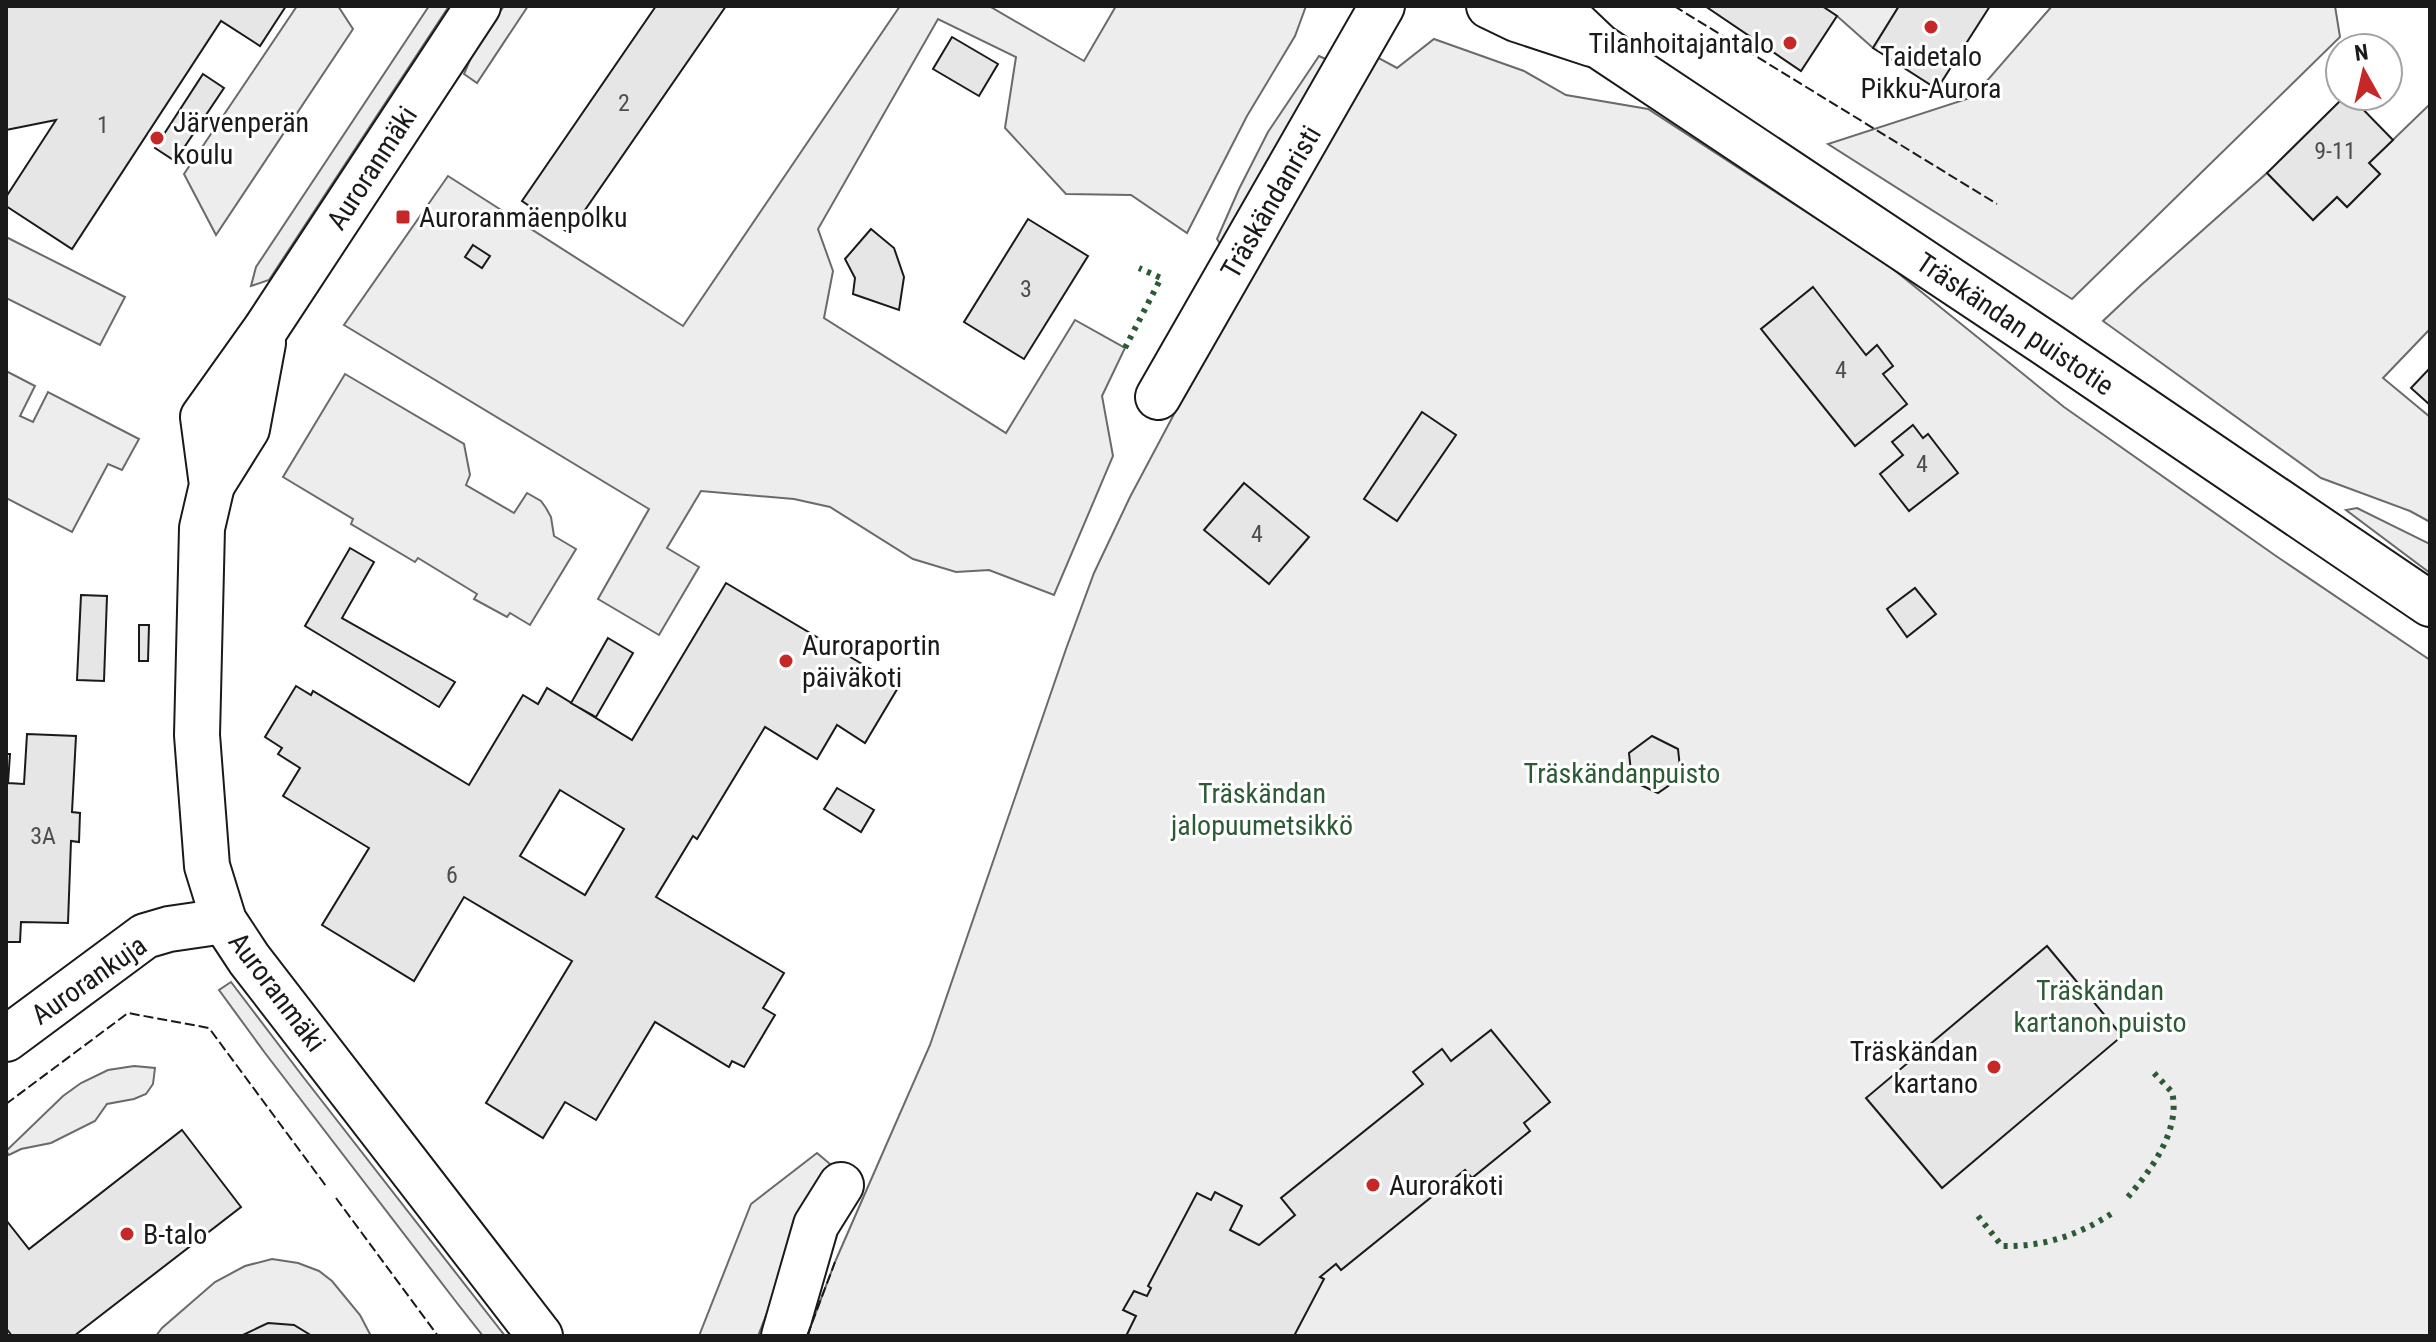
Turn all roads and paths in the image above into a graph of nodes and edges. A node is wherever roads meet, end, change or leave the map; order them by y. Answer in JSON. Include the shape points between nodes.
{"nodes":[{"id":1,"x":478,"y":6,"type":"edge"},
{"id":2,"x":1382,"y":6,"type":"edge"},
{"id":3,"x":1489,"y":6,"type":"edge"},
{"id":4,"x":1557,"y":6,"type":"edge"},
{"id":5,"x":1599,"y":46,"type":"junction"},
{"id":6,"x":1158,"y":397,"type":"dead end"},
{"id":7,"x":2430,"y":604,"type":"edge"},
{"id":8,"x":224,"y":921,"type":"junction"},
{"id":9,"x":6,"y":1039,"type":"edge"},
{"id":10,"x":841,"y":1185,"type":"dead end"},
{"id":11,"x":540,"y":1336,"type":"edge"},
{"id":12,"x":784,"y":1336,"type":"edge"}],
"edges":[{"from":1,"to":8,"type":"main road","name":"Auroranmäki","via":[[203,417],[212,485],[202,528],[197,735],[207,866]]},
{"from":2,"to":6,"type":"main road","name":"Träskändanristi"},
{"from":3,"to":5,"type":"main road","name":"Träskändan puistotie"},
{"from":4,"to":5,"type":"main road","name":"Träskändan puistotie"},
{"from":5,"to":7,"type":"main road","name":"Träskändan puistotie"},
{"from":8,"to":9,"type":"main road","name":"Aurorankuja","via":[[145,936]]},
{"from":8,"to":11,"type":"main road","name":"Auroranmäki"},
{"from":10,"to":12,"type":"main road","via":[[816,1225]]}]}
